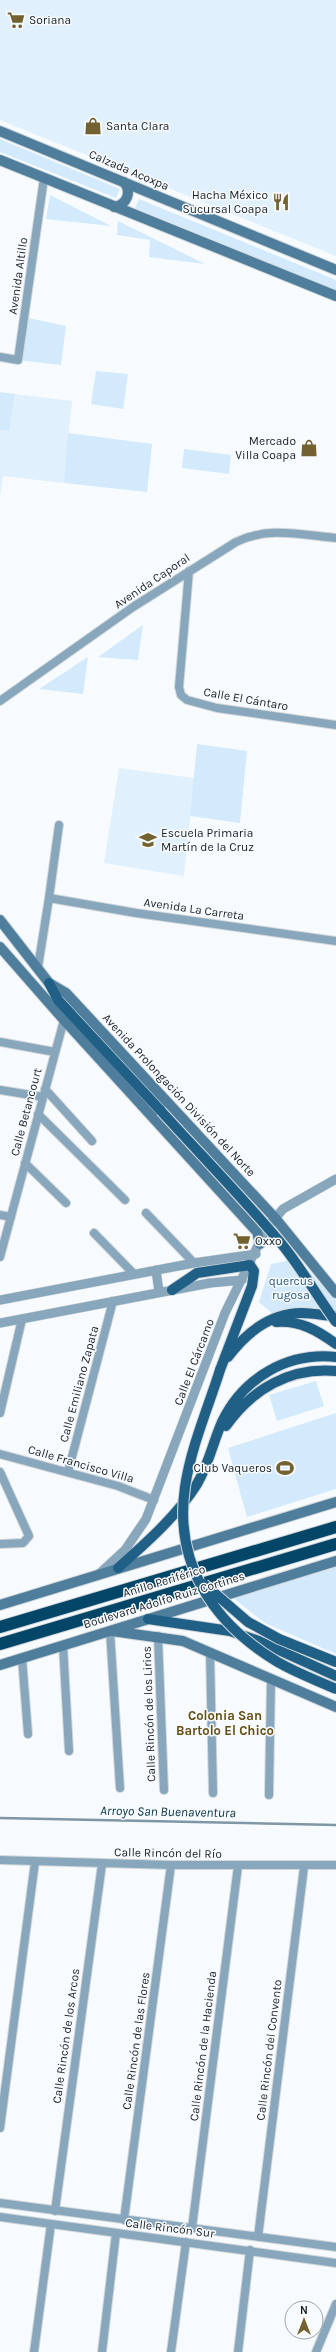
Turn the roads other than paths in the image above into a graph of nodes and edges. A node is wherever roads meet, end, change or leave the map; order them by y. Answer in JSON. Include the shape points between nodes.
{"nodes":[{"id":1,"x":0,"y":131,"type":"edge"},
{"id":2,"x":0,"y":160,"type":"edge"},
{"id":3,"x":44,"y":178,"type":"junction"},
{"id":4,"x":124,"y":182,"type":"junction"},
{"id":5,"x":142,"y":190,"type":"junction"},
{"id":6,"x":114,"y":207,"type":"junction"},
{"id":7,"x":132,"y":214,"type":"junction"},
{"id":8,"x":336,"y":270,"type":"edge"},
{"id":9,"x":336,"y":296,"type":"edge"},
{"id":10,"x":0,"y":357,"type":"edge"},
{"id":11,"x":336,"y":538,"type":"edge"},
{"id":12,"x":189,"y":571,"type":"junction"},
{"id":13,"x":0,"y":701,"type":"edge"},
{"id":14,"x":336,"y":725,"type":"edge"},
{"id":15,"x":59,"y":825,"type":"dead end"},
{"id":16,"x":49,"y":898,"type":"junction"},
{"id":17,"x":0,"y":920,"type":"edge"},
{"id":18,"x":336,"y":941,"type":"edge"},
{"id":19,"x":0,"y":947,"type":"edge"},
{"id":20,"x":38,"y":967,"type":"junction"},
{"id":21,"x":49,"y":982,"type":"junction"},
{"id":22,"x":64,"y":1020,"type":"junction"},
{"id":23,"x":0,"y":1042,"type":"edge"},
{"id":24,"x":55,"y":1052,"type":"junction"},
{"id":25,"x":0,"y":1090,"type":"edge"},
{"id":26,"x":44,"y":1093,"type":"junction"},
{"id":27,"x":38,"y":1114,"type":"junction"},
{"id":28,"x":92,"y":1141,"type":"dead end"},
{"id":29,"x":25,"y":1163,"type":"junction"},
{"id":30,"x":336,"y":1179,"type":"edge"},
{"id":31,"x":125,"y":1200,"type":"dead end"},
{"id":32,"x":66,"y":1203,"type":"dead end"},
{"id":33,"x":262,"y":1204,"type":"junction"},
{"id":34,"x":146,"y":1213,"type":"dead end"},
{"id":35,"x":0,"y":1215,"type":"edge"},
{"id":36,"x":11,"y":1217,"type":"junction"},
{"id":37,"x":275,"y":1218,"type":"junction"},
{"id":38,"x":244,"y":1219,"type":"junction"},
{"id":39,"x":94,"y":1232,"type":"dead end"},
{"id":40,"x":258,"y":1249,"type":"junction"},
{"id":41,"x":0,"y":1257,"type":"edge"},
{"id":42,"x":194,"y":1263,"type":"junction"},
{"id":43,"x":250,"y":1265,"type":"junction"},
{"id":44,"x":156,"y":1270,"type":"junction"},
{"id":45,"x":134,"y":1274,"type":"junction"},
{"id":46,"x":242,"y":1280,"type":"junction"},
{"id":47,"x":172,"y":1290,"type":"junction"},
{"id":48,"x":159,"y":1292,"type":"junction"},
{"id":49,"x":336,"y":1293,"type":"edge"},
{"id":50,"x":0,"y":1300,"type":"edge"},
{"id":51,"x":113,"y":1301,"type":"junction"},
{"id":52,"x":336,"y":1316,"type":"edge"},
{"id":53,"x":22,"y":1319,"type":"junction"},
{"id":54,"x":336,"y":1322,"type":"edge"},
{"id":55,"x":0,"y":1323,"type":"edge"},
{"id":56,"x":259,"y":1326,"type":"junction"},
{"id":57,"x":336,"y":1344,"type":"edge"},
{"id":58,"x":336,"y":1357,"type":"edge"},
{"id":59,"x":221,"y":1367,"type":"junction"},
{"id":60,"x":333,"y":1371,"type":"edge"},
{"id":61,"x":0,"y":1414,"type":"edge"},
{"id":62,"x":214,"y":1444,"type":"junction"},
{"id":63,"x":0,"y":1454,"type":"edge"},
{"id":64,"x":0,"y":1472,"type":"edge"},
{"id":65,"x":68,"y":1472,"type":"junction"},
{"id":66,"x":154,"y":1500,"type":"junction"},
{"id":67,"x":336,"y":1502,"type":"edge"},
{"id":68,"x":336,"y":1527,"type":"edge"},
{"id":69,"x":0,"y":1544,"type":"edge"},
{"id":70,"x":336,"y":1544,"type":"edge"},
{"id":71,"x":336,"y":1561,"type":"edge"},
{"id":72,"x":118,"y":1568,"type":"junction"},
{"id":73,"x":98,"y":1575,"type":"junction"},
{"id":74,"x":197,"y":1577,"type":"junction"},
{"id":75,"x":0,"y":1605,"type":"edge"},
{"id":76,"x":148,"y":1619,"type":"junction"},
{"id":77,"x":0,"y":1627,"type":"edge"},
{"id":78,"x":110,"y":1631,"type":"junction"},
{"id":79,"x":158,"y":1636,"type":"junction"},
{"id":80,"x":0,"y":1644,"type":"edge"},
{"id":81,"x":63,"y":1644,"type":"junction"},
{"id":82,"x":210,"y":1652,"type":"junction"},
{"id":83,"x":22,"y":1658,"type":"junction"},
{"id":84,"x":336,"y":1662,"type":"edge"},
{"id":85,"x":0,"y":1665,"type":"edge"},
{"id":86,"x":336,"y":1676,"type":"edge"},
{"id":87,"x":271,"y":1680,"type":"junction"},
{"id":88,"x":336,"y":1689,"type":"edge"},
{"id":89,"x":336,"y":1707,"type":"edge"},
{"id":90,"x":28,"y":1734,"type":"dead end"},
{"id":91,"x":69,"y":1751,"type":"dead end"},
{"id":92,"x":120,"y":1788,"type":"dead end"},
{"id":93,"x":164,"y":1790,"type":"dead end"},
{"id":94,"x":214,"y":1793,"type":"dead end"},
{"id":95,"x":269,"y":1795,"type":"dead end"},
{"id":96,"x":0,"y":1860,"type":"edge"},
{"id":97,"x":34,"y":1862,"type":"junction"},
{"id":98,"x":102,"y":1864,"type":"junction"},
{"id":99,"x":171,"y":1865,"type":"junction"},
{"id":100,"x":336,"y":1865,"type":"edge"},
{"id":101,"x":238,"y":1866,"type":"junction"},
{"id":102,"x":304,"y":1867,"type":"junction"},
{"id":103,"x":0,"y":2128,"type":"edge"},
{"id":104,"x":0,"y":2204,"type":"edge"},
{"id":105,"x":22,"y":2207,"type":"junction"},
{"id":106,"x":54,"y":2211,"type":"junction"},
{"id":107,"x":90,"y":2215,"type":"junction"},
{"id":108,"x":0,"y":2217,"type":"edge"},
{"id":109,"x":20,"y":2220,"type":"junction"},
{"id":110,"x":124,"y":2220,"type":"junction"},
{"id":111,"x":51,"y":2224,"type":"junction"},
{"id":112,"x":155,"y":2224,"type":"junction"},
{"id":113,"x":192,"y":2228,"type":"junction"},
{"id":114,"x":89,"y":2229,"type":"junction"},
{"id":115,"x":217,"y":2232,"type":"junction"},
{"id":116,"x":116,"y":2233,"type":"junction"},
{"id":117,"x":258,"y":2236,"type":"junction"},
{"id":118,"x":153,"y":2237,"type":"junction"},
{"id":119,"x":186,"y":2242,"type":"junction"},
{"id":120,"x":216,"y":2246,"type":"junction"},
{"id":121,"x":336,"y":2247,"type":"edge"},
{"id":122,"x":250,"y":2250,"type":"junction"},
{"id":123,"x":336,"y":2263,"type":"edge"},
{"id":124,"x":336,"y":2304,"type":"edge"},
{"id":125,"x":34,"y":2352,"type":"edge"},
{"id":126,"x":102,"y":2352,"type":"edge"},
{"id":127,"x":171,"y":2352,"type":"edge"},
{"id":128,"x":238,"y":2352,"type":"edge"},
{"id":129,"x":316,"y":2352,"type":"edge"}],
"edges":[{"from":1,"to":4,"type":"main road","name":"Calzada Acoxpa"},
{"from":2,"to":3,"type":"main road"},
{"from":3,"to":6,"type":"main road"},
{"from":3,"to":10,"type":"street","name":"Avenida Altillo","via":[[18,360]]},
{"from":4,"to":5,"type":"main road","name":"Calzada Acoxpa"},
{"from":4,"to":6,"type":"main road","via":[[128,189],[128,197],[124,203]]},
{"from":5,"to":7,"type":"main road","via":[[135,192],[130,198],[128,205]]},
{"from":5,"to":8,"type":"main road","name":"Calzada Acoxpa"},
{"from":6,"to":7,"type":"main road"},
{"from":7,"to":9,"type":"main road"},
{"from":11,"to":12,"type":"street","name":"Avenida Caporal","via":[[275,532],[251,534]]},
{"from":12,"to":13,"type":"street","name":"Avenida Caporal","via":[[133,607]]},
{"from":12,"to":14,"type":"street","name":"Calle El Cántaro","via":[[179,687],[181,695],[187,700],[217,708]]},
{"from":15,"to":16,"type":"street"},
{"from":16,"to":18,"type":"street","name":"Avenida La Carreta"},
{"from":16,"to":20,"type":"street"},
{"from":17,"to":20,"type":"main road","name":"Avenida Prolongación División del Norte"},
{"from":19,"to":22,"type":"main road"},
{"from":20,"to":21,"type":"main road","name":"Avenida Prolongación División del Norte"},
{"from":21,"to":33,"type":"main road","name":"Avenida Prolongación División del Norte","via":[[66,993]]},
{"from":21,"to":54,"type":"main road","bridge":true,"via":[[58,1000],[280,1241]]},
{"from":22,"to":24,"type":"street","name":"Calle Betancourt"},
{"from":22,"to":38,"type":"main road"},
{"from":23,"to":24,"type":"street"},
{"from":24,"to":26,"type":"street","name":"Calle Betancourt"},
{"from":25,"to":26,"type":"street"},
{"from":26,"to":27,"type":"street","name":"Calle Betancourt"},
{"from":26,"to":28,"type":"street"},
{"from":27,"to":29,"type":"street","name":"Calle Betancourt"},
{"from":27,"to":31,"type":"street"},
{"from":29,"to":32,"type":"street"},
{"from":29,"to":36,"type":"street","name":"Calle Betancourt"},
{"from":30,"to":37,"type":"street","name":"Calle El Cárcamo","via":[[291,1204]]},
{"from":33,"to":37,"type":"main road","name":"Avenida Prolongación División del Norte"},
{"from":33,"to":38,"type":"main road","via":[[258,1214]]},
{"from":34,"to":42,"type":"street"},
{"from":35,"to":36,"type":"street"},
{"from":36,"to":41,"type":"street","name":"Calle Betancourt"},
{"from":37,"to":40,"type":"street","name":"Calle El Cárcamo"},
{"from":37,"to":49,"type":"main road","name":"Avenida Prolongación División del Norte"},
{"from":38,"to":40,"type":"main road","via":[[257,1232]]},
{"from":39,"to":45,"type":"street"},
{"from":40,"to":42,"type":"street"},
{"from":40,"to":43,"type":"street","name":"Calle El Cárcamo"},
{"from":42,"to":44,"type":"street"},
{"from":43,"to":46,"type":"street","name":"Calle El Cárcamo"},
{"from":43,"to":47,"type":"main road","via":[[197,1273]]},
{"from":43,"to":59,"type":"main road","via":[[254,1271],[252,1286]]},
{"from":44,"to":45,"type":"street"},
{"from":44,"to":48,"type":"street"},
{"from":45,"to":50,"type":"street"},
{"from":46,"to":47,"type":"street"},
{"from":46,"to":66,"type":"street","name":"Calle El Cárcamo","via":[[226,1313]]},
{"from":47,"to":48,"type":"street"},
{"from":48,"to":51,"type":"street"},
{"from":51,"to":53,"type":"street"},
{"from":51,"to":65,"type":"street","name":"Calle Emiliano Zapata"},
{"from":52,"to":56,"type":"main road","via":[[290,1314],[274,1318]]},
{"from":53,"to":55,"type":"street"},
{"from":53,"to":61,"type":"street"},
{"from":56,"to":57,"type":"main road","via":[[282,1321],[299,1323]]},
{"from":56,"to":59,"type":"main road","via":[[242,1341]]},
{"from":58,"to":62,"type":"main road","via":[[303,1359],[277,1366],[261,1374],[233,1402]]},
{"from":59,"to":74,"type":"main road","bridge":true,"via":[[190,1464],[183,1507],[188,1556]]},
{"from":60,"to":62,"type":"main road","via":[[292,1374],[261,1390],[237,1411]]},
{"from":62,"to":72,"type":"main road","via":[[191,1493],[156,1533]]},
{"from":63,"to":65,"type":"street","name":"Calle Francisco Villa"},
{"from":64,"to":69,"type":"street","via":[[29,1536],[22,1543]]},
{"from":65,"to":66,"type":"street","name":"Calle Francisco Villa","via":[[118,1486]]},
{"from":66,"to":73,"type":"street","name":"Calle El Cárcamo","via":[[133,1540]]},
{"from":67,"to":72,"type":"main road"},
{"from":68,"to":77,"type":"highway","name":"Anillo Periférico"},
{"from":70,"to":80,"type":"highway","name":"Anillo Periférico"},
{"from":71,"to":76,"type":"main road","name":"Boulevard Adolfo Ruiz Cortines"},
{"from":72,"to":73,"type":"main road"},
{"from":73,"to":75,"type":"main road"},
{"from":74,"to":84,"type":"main road","bridge":true,"via":[[248,1622],[279,1639]]},
{"from":74,"to":88,"type":"main road","bridge":true,"via":[[224,1621],[243,1639],[277,1662]]},
{"from":76,"to":78,"type":"main road","name":"Boulevard Adolfo Ruiz Cortines"},
{"from":76,"to":86,"type":"main road","via":[[230,1631],[259,1641]]},
{"from":78,"to":79,"type":"main road"},
{"from":78,"to":81,"type":"main road","name":"Boulevard Adolfo Ruiz Cortines"},
{"from":78,"to":92,"type":"street"},
{"from":79,"to":82,"type":"main road","via":[[183,1641]]},
{"from":79,"to":93,"type":"street","name":"Calle Rincón de los Lirios"},
{"from":81,"to":83,"type":"main road","name":"Boulevard Adolfo Ruiz Cortines"},
{"from":81,"to":91,"type":"street"},
{"from":82,"to":87,"type":"main road"},
{"from":82,"to":94,"type":"street"},
{"from":83,"to":85,"type":"main road","name":"Boulevard Adolfo Ruiz Cortines"},
{"from":83,"to":90,"type":"street"},
{"from":87,"to":89,"type":"main road"},
{"from":87,"to":95,"type":"street"},
{"from":96,"to":97,"type":"street","name":"Calle Rincón del Río"},
{"from":97,"to":98,"type":"street","name":"Calle Rincón del Río"},
{"from":97,"to":103,"type":"street"},
{"from":98,"to":99,"type":"street","name":"Calle Rincón del Río"},
{"from":98,"to":106,"type":"street","name":"Calle Rincón de los Arcos"},
{"from":99,"to":101,"type":"street","name":"Calle Rincón del Río"},
{"from":99,"to":110,"type":"street","name":"Calle Rincón de las Flores"},
{"from":100,"to":102,"type":"street","name":"Calle Rincón del Río"},
{"from":101,"to":102,"type":"street","name":"Calle Rincón del Río"},
{"from":101,"to":113,"type":"street","name":"Calle Rincón de la Hacienda"},
{"from":102,"to":117,"type":"street","name":"Calle Rincón del Convento"},
{"from":104,"to":105,"type":"street","name":"Calle Rincón Sur"},
{"from":105,"to":106,"type":"street","name":"Calle Rincón Sur"},
{"from":105,"to":109,"type":"street"},
{"from":106,"to":107,"type":"street","name":"Calle Rincón Sur"},
{"from":107,"to":110,"type":"street","name":"Calle Rincón Sur"},
{"from":107,"to":114,"type":"street"},
{"from":108,"to":109,"type":"street","name":"Calle Rincón Sur"},
{"from":109,"to":111,"type":"street","name":"Calle Rincón Sur"},
{"from":110,"to":112,"type":"street","name":"Calle Rincón Sur"},
{"from":111,"to":114,"type":"street","name":"Calle Rincón Sur"},
{"from":111,"to":125,"type":"street"},
{"from":112,"to":113,"type":"street","name":"Calle Rincón Sur"},
{"from":112,"to":118,"type":"street"},
{"from":113,"to":115,"type":"street","name":"Calle Rincón Sur"},
{"from":114,"to":116,"type":"street","name":"Calle Rincón Sur"},
{"from":115,"to":117,"type":"street","name":"Calle Rincón Sur"},
{"from":115,"to":120,"type":"street"},
{"from":116,"to":118,"type":"street","name":"Calle Rincón Sur"},
{"from":116,"to":126,"type":"street"},
{"from":117,"to":121,"type":"street","name":"Calle Rincón Sur"},
{"from":118,"to":119,"type":"street","name":"Calle Rincón Sur"},
{"from":119,"to":120,"type":"street","name":"Calle Rincón Sur"},
{"from":119,"to":127,"type":"street"},
{"from":120,"to":122,"type":"street","name":"Calle Rincón Sur"},
{"from":122,"to":123,"type":"street","name":"Calle Rincón Sur"},
{"from":122,"to":128,"type":"street"},
{"from":124,"to":129,"type":"street"}]}
